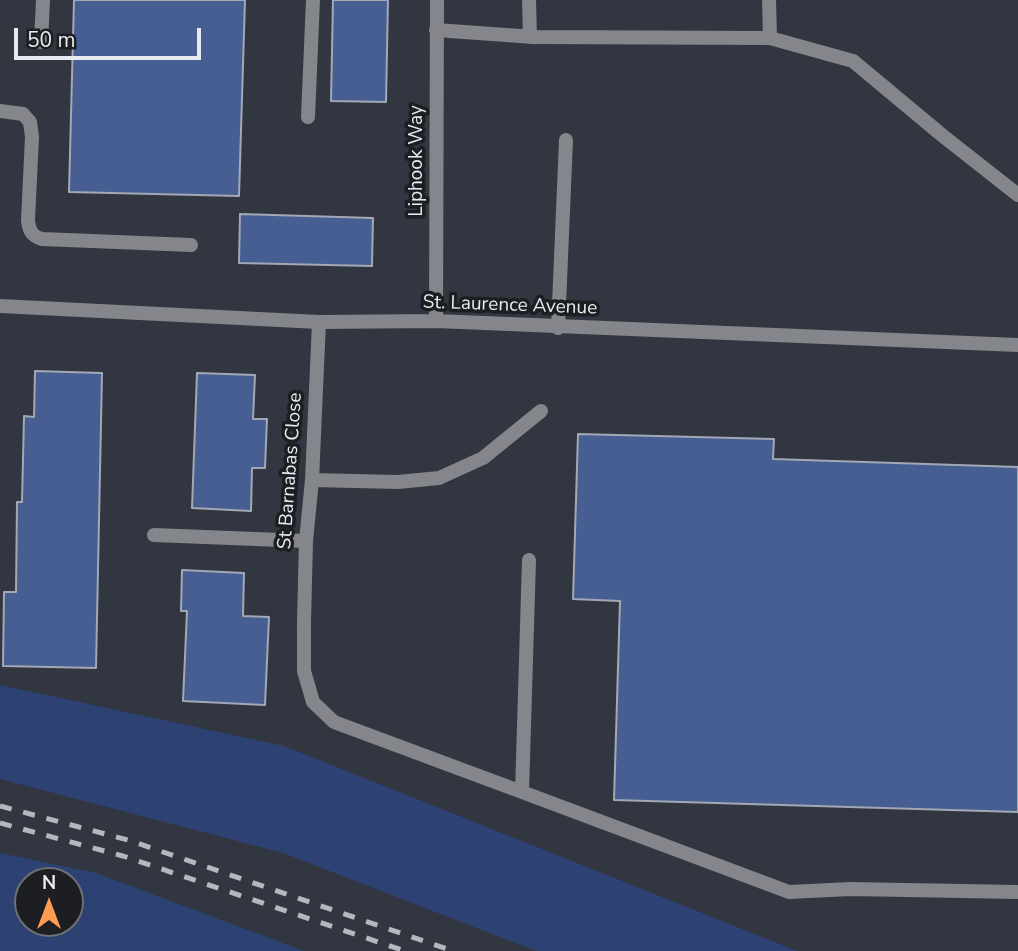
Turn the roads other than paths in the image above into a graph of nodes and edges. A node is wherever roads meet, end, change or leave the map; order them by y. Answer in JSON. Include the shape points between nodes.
{"nodes":[{"id":1,"x":43,"y":0,"type":"edge"},
{"id":2,"x":313,"y":0,"type":"edge"},
{"id":3,"x":437,"y":0,"type":"edge"},
{"id":4,"x":529,"y":0,"type":"edge"},
{"id":5,"x":769,"y":0,"type":"edge"},
{"id":6,"x":436,"y":30,"type":"junction"},
{"id":7,"x":530,"y":37,"type":"junction"},
{"id":8,"x":770,"y":38,"type":"junction"},
{"id":9,"x":41,"y":42,"type":"dead end"},
{"id":10,"x":0,"y":111,"type":"edge"},
{"id":11,"x":308,"y":117,"type":"dead end"},
{"id":12,"x":566,"y":140,"type":"dead end"},
{"id":13,"x":1018,"y":195,"type":"edge"},
{"id":14,"x":191,"y":245,"type":"dead end"},
{"id":15,"x":0,"y":306,"type":"edge"},
{"id":16,"x":436,"y":321,"type":"junction"},
{"id":17,"x":319,"y":322,"type":"junction"},
{"id":18,"x":558,"y":328,"type":"junction"},
{"id":19,"x":1018,"y":345,"type":"edge"},
{"id":20,"x":541,"y":411,"type":"dead end"},
{"id":21,"x":312,"y":480,"type":"junction"},
{"id":22,"x":154,"y":535,"type":"dead end"},
{"id":23,"x":306,"y":541,"type":"junction"},
{"id":24,"x":528,"y":560,"type":"dead end"},
{"id":25,"x":522,"y":792,"type":"junction"},
{"id":26,"x":1018,"y":892,"type":"edge"}],
"edges":[{"from":1,"to":9,"type":"street"},
{"from":2,"to":11,"type":"street"},
{"from":3,"to":6,"type":"street","name":"Liphook Way"},
{"from":4,"to":7,"type":"street"},
{"from":5,"to":8,"type":"street"},
{"from":6,"to":7,"type":"street"},
{"from":6,"to":16,"type":"street","name":"Liphook Way"},
{"from":7,"to":8,"type":"street"},
{"from":8,"to":13,"type":"street","via":[[853,61]]},
{"from":10,"to":14,"type":"street","via":[[23,114],[30,122],[28,220],[34,237]]},
{"from":12,"to":18,"type":"street"},
{"from":15,"to":17,"type":"street","name":"St. Laurence Avenue"},
{"from":16,"to":17,"type":"street","name":"St. Laurence Avenue"},
{"from":16,"to":18,"type":"street","name":"St. Laurence Avenue"},
{"from":17,"to":21,"type":"street","name":"St Barnabas Close"},
{"from":18,"to":19,"type":"street","name":"St. Laurence Avenue"},
{"from":20,"to":21,"type":"street","via":[[483,458],[439,478]]},
{"from":21,"to":23,"type":"street","name":"St Barnabas Close"},
{"from":22,"to":23,"type":"street"},
{"from":23,"to":25,"type":"street","name":"St Barnabas Close","via":[[304,671],[313,702],[334,722]]},
{"from":24,"to":25,"type":"street"},
{"from":25,"to":26,"type":"street","name":"St Barnabas Close","via":[[789,892]]}]}
